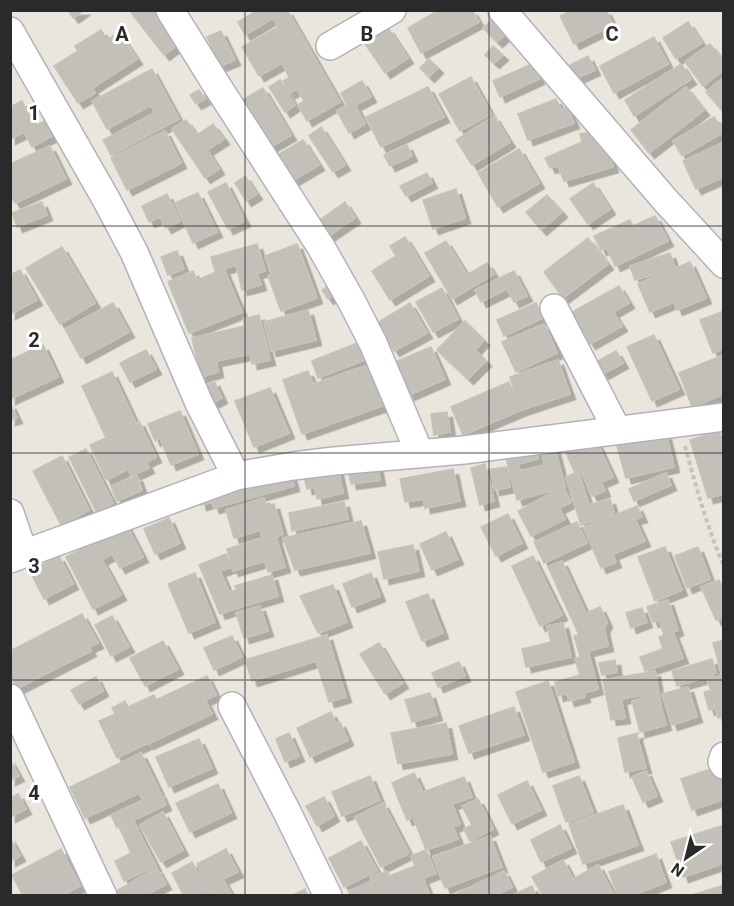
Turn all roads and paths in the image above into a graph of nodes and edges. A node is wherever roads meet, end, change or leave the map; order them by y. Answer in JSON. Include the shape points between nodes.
{"nodes":[{"id":1,"x":170,"y":10,"type":"edge"},
{"id":2,"x":392,"y":10,"type":"edge"},
{"id":3,"x":502,"y":10,"type":"edge"},
{"id":4,"x":10,"y":31,"type":"edge"},
{"id":5,"x":330,"y":46,"type":"dead end"},
{"id":6,"x":723,"y":264,"type":"edge"},
{"id":7,"x":554,"y":308,"type":"dead end"},
{"id":8,"x":723,"y":417,"type":"edge"},
{"id":9,"x":679,"y":422,"type":"junction"},
{"id":10,"x":617,"y":430,"type":"junction"},
{"id":11,"x":420,"y":454,"type":"junction"},
{"id":12,"x":236,"y":476,"type":"junction"},
{"id":13,"x":10,"y":513,"type":"edge"},
{"id":14,"x":17,"y":556,"type":"edge"},
{"id":15,"x":723,"y":566,"type":"edge"},
{"id":16,"x":10,"y":698,"type":"edge"},
{"id":17,"x":232,"y":706,"type":"dead end"},
{"id":18,"x":723,"y":756,"type":"edge"},
{"id":19,"x":723,"y":765,"type":"edge"},
{"id":20,"x":103,"y":896,"type":"edge"},
{"id":21,"x":328,"y":896,"type":"edge"}],
"edges":[{"from":1,"to":11,"type":"street","via":[[352,302]]},
{"from":2,"to":5,"type":"street"},
{"from":3,"to":6,"type":"street"},
{"from":4,"to":12,"type":"street","via":[[134,252],[199,403]]},
{"from":7,"to":10,"type":"street"},
{"from":8,"to":9,"type":"street"},
{"from":9,"to":10,"type":"street"},
{"from":9,"to":15,"type":"path","via":[[700,504]]},
{"from":10,"to":11,"type":"street"},
{"from":11,"to":12,"type":"street","via":[[334,461]]},
{"from":12,"to":14,"type":"street"},
{"from":13,"to":14,"type":"street"},
{"from":16,"to":20,"type":"street"},
{"from":17,"to":21,"type":"street"},
{"from":18,"to":19,"type":"street"}]}
